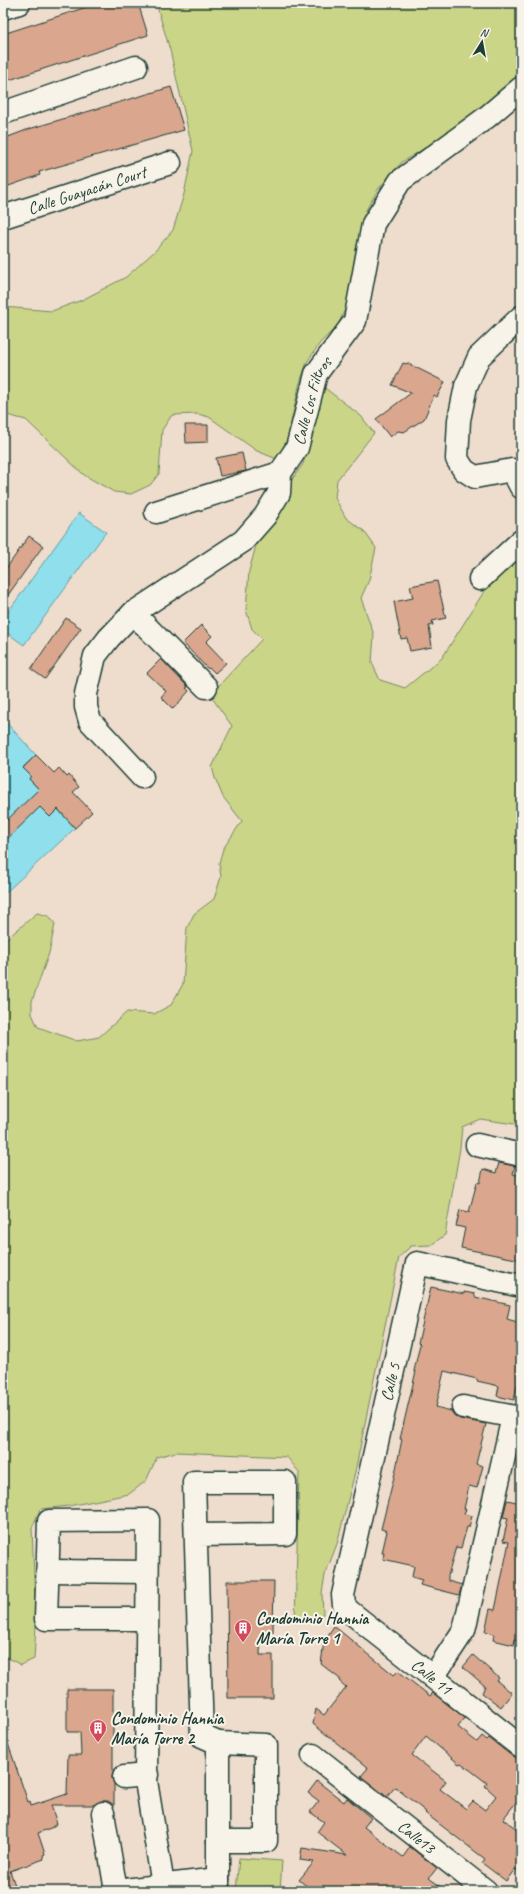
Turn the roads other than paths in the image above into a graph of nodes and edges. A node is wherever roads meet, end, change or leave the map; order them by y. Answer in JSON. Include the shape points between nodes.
{"nodes":[{"id":1,"x":19,"y":3,"type":"edge"},
{"id":2,"x":3,"y":8,"type":"edge"},
{"id":3,"x":136,"y":67,"type":"dead end"},
{"id":4,"x":521,"y":88,"type":"edge"},
{"id":5,"x":3,"y":112,"type":"edge"},
{"id":6,"x":170,"y":164,"type":"dead end"},
{"id":7,"x":3,"y":217,"type":"edge"},
{"id":8,"x":521,"y":317,"type":"edge"},
{"id":9,"x":280,"y":473,"type":"junction"},
{"id":10,"x":521,"y":487,"type":"edge"},
{"id":11,"x":156,"y":512,"type":"dead end"},
{"id":12,"x":521,"y":541,"type":"edge"},
{"id":13,"x":480,"y":579,"type":"dead end"},
{"id":14,"x":133,"y":612,"type":"junction"},
{"id":15,"x":206,"y":687,"type":"dead end"},
{"id":16,"x":142,"y":777,"type":"dead end"},
{"id":17,"x":477,"y":1145,"type":"dead end"},
{"id":18,"x":521,"y":1155,"type":"edge"},
{"id":19,"x":521,"y":1286,"type":"edge"},
{"id":20,"x":463,"y":1406,"type":"dead end"},
{"id":21,"x":517,"y":1417,"type":"edge"},
{"id":22,"x":196,"y":1535,"type":"junction"},
{"id":23,"x":48,"y":1571,"type":"junction"},
{"id":24,"x":147,"y":1572,"type":"junction"},
{"id":25,"x":344,"y":1605,"type":"joint"},
{"id":26,"x":147,"y":1619,"type":"junction"},
{"id":27,"x":432,"y":1677,"type":"junction"},
{"id":28,"x":218,"y":1744,"type":"junction"},
{"id":29,"x":521,"y":1746,"type":"edge"},
{"id":30,"x":313,"y":1755,"type":"dead end"},
{"id":31,"x":147,"y":1775,"type":"junction"},
{"id":32,"x":124,"y":1777,"type":"dead end"},
{"id":33,"x":104,"y":1812,"type":"dead end"},
{"id":34,"x":218,"y":1841,"type":"junction"},
{"id":35,"x":218,"y":1885,"type":"edge"},
{"id":36,"x":164,"y":1886,"type":"junction"},
{"id":37,"x":486,"y":1891,"type":"edge"}],
"edges":[{"from":1,"to":2,"type":"street"},
{"from":3,"to":5,"type":"street"},
{"from":4,"to":9,"type":"street","name":"Calle Los Filtros","via":[[487,117],[400,181],[373,224],[355,320],[316,374],[297,448]]},
{"from":6,"to":7,"type":"street","name":"Calle Guayacán Court"},
{"from":8,"to":10,"type":"street","via":[[479,357],[466,386],[458,420],[457,459],[464,470],[475,477],[512,470]]},
{"from":9,"to":11,"type":"street"},
{"from":9,"to":14,"type":"street","via":[[279,493],[265,516],[243,541]]},
{"from":12,"to":13,"type":"street"},
{"from":14,"to":15,"type":"street"},
{"from":14,"to":16,"type":"street","via":[[96,656],[86,694],[86,707],[90,721]]},
{"from":17,"to":18,"type":"street"},
{"from":19,"to":25,"type":"street","name":"Calle 5","via":[[417,1263],[343,1595]]},
{"from":20,"to":21,"type":"street"},
{"from":21,"to":27,"type":"street","via":[[464,1630]]},
{"from":22,"to":22,"type":"street","via":[[194,1482],[285,1482],[284,1534]]},
{"from":22,"to":28,"type":"street","via":[[202,1736]]},
{"from":23,"to":24,"type":"street"},
{"from":23,"to":24,"type":"street","via":[[49,1521],[148,1520]]},
{"from":23,"to":26,"type":"street","via":[[46,1619]]},
{"from":24,"to":26,"type":"street"},
{"from":25,"to":27,"type":"street","name":"Calle 11"},
{"from":26,"to":31,"type":"street"},
{"from":27,"to":29,"type":"street","name":"Calle 11"},
{"from":28,"to":34,"type":"street"},
{"from":28,"to":34,"type":"street","via":[[266,1744],[266,1841]]},
{"from":30,"to":37,"type":"street","name":"Calle13"},
{"from":31,"to":32,"type":"street"},
{"from":31,"to":36,"type":"street"},
{"from":33,"to":36,"type":"street","via":[[116,1891]]},
{"from":34,"to":35,"type":"street"},
{"from":35,"to":36,"type":"street"}]}
